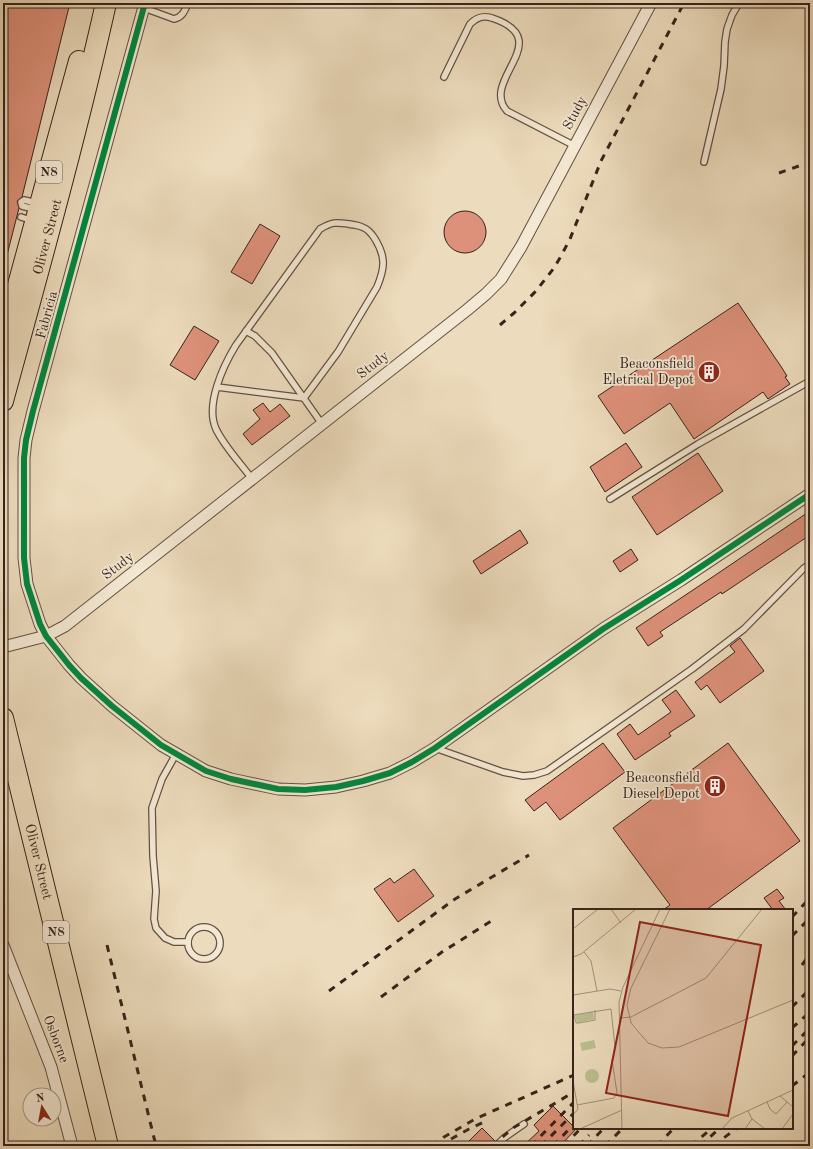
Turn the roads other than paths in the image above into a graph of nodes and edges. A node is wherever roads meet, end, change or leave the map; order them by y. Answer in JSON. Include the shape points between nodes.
{"nodes":[{"id":1,"x":94,"y":3,"type":"edge"},
{"id":2,"x":106,"y":3,"type":"edge"},
{"id":3,"x":188,"y":3,"type":"edge"},
{"id":4,"x":651,"y":3,"type":"edge"},
{"id":5,"x":739,"y":3,"type":"edge"},
{"id":6,"x":144,"y":5,"type":"edge"},
{"id":7,"x":444,"y":77,"type":"dead end"},
{"id":8,"x":575,"y":146,"type":"junction"},
{"id":9,"x":704,"y":162,"type":"dead end"},
{"id":10,"x":44,"y":212,"type":"junction"},
{"id":11,"x":246,"y":331,"type":"junction"},
{"id":12,"x":3,"y":340,"type":"edge"},
{"id":13,"x":810,"y":381,"type":"edge"},
{"id":14,"x":217,"y":387,"type":"junction"},
{"id":15,"x":304,"y":398,"type":"junction"},
{"id":16,"x":3,"y":401,"type":"edge"},
{"id":17,"x":322,"y":424,"type":"junction"},
{"id":18,"x":252,"y":479,"type":"junction"},
{"id":19,"x":810,"y":494,"type":"edge"},
{"id":20,"x":610,"y":499,"type":"dead end"},
{"id":21,"x":810,"y":564,"type":"edge"},
{"id":22,"x":46,"y":636,"type":"junction"},
{"id":23,"x":3,"y":647,"type":"edge"},
{"id":24,"x":3,"y":718,"type":"edge"},
{"id":25,"x":435,"y":748,"type":"junction"},
{"id":26,"x":176,"y":754,"type":"junction"},
{"id":27,"x":188,"y":942,"type":"junction"},
{"id":28,"x":3,"y":945,"type":"edge"},
{"id":29,"x":524,"y":1124,"type":"dead end"},
{"id":30,"x":72,"y":1146,"type":"edge"},
{"id":31,"x":108,"y":1146,"type":"edge"},
{"id":32,"x":496,"y":1146,"type":"edge"}],
"edges":[{"from":1,"to":10,"type":"highway","name":"Oliver Street","number":"N8"},
{"from":2,"to":10,"type":"highway","name":"Oliver Street","number":"N8","via":[[76,128]]},
{"from":3,"to":6,"type":"lane","via":[[182,16],[174,19]]},
{"from":4,"to":8,"type":"street","name":"Study"},
{"from":5,"to":9,"type":"lane","via":[[727,29],[722,89]]},
{"from":6,"to":22,"type":"street","name":"Fabricia","via":[[26,440],[25,566],[30,595]]},
{"from":7,"to":8,"type":"lane","via":[[474,20],[487,16],[508,25],[515,31],[519,45],[501,86],[503,108]]},
{"from":8,"to":17,"type":"street","name":"Study","via":[[501,279],[467,310]]},
{"from":10,"to":12,"type":"highway","name":"Oliver Street","number":"N8"},
{"from":10,"to":16,"type":"highway","name":"Oliver Street","number":"N8"},
{"from":11,"to":14,"type":"lane","via":[[230,356]]},
{"from":11,"to":15,"type":"lane","via":[[268,349]]},
{"from":11,"to":15,"type":"lane","via":[[320,229],[329,223],[339,222],[362,227],[372,234],[381,250],[382,275],[338,352]]},
{"from":13,"to":20,"type":"lane","via":[[698,444]]},
{"from":14,"to":15,"type":"lane"},
{"from":14,"to":18,"type":"lane","via":[[212,415],[215,428]]},
{"from":15,"to":17,"type":"lane"},
{"from":17,"to":18,"type":"street","name":"Study"},
{"from":18,"to":22,"type":"street","name":"Study","via":[[65,626]]},
{"from":19,"to":25,"type":"street","name":"Fabricia","via":[[602,629]]},
{"from":21,"to":25,"type":"lane","via":[[744,629],[692,669],[547,771],[524,776],[504,772]]},
{"from":22,"to":23,"type":"street","name":"Study"},
{"from":22,"to":26,"type":"street","name":"Fabricia","via":[[69,665],[96,692],[148,735]]},
{"from":24,"to":31,"type":"highway","name":"Oliver Street","number":"N8"},
{"from":25,"to":26,"type":"street","name":"Fabricia","via":[[390,773],[336,788],[305,790],[278,789],[231,779],[206,771]]},
{"from":26,"to":27,"type":"lane","via":[[165,773],[152,808],[156,891],[154,919],[156,928],[165,938],[174,942]]},
{"from":27,"to":27,"type":"lane","via":[[196,929],[210,928],[218,936],[219,946],[214,954],[204,958],[194,956]]},
{"from":28,"to":30,"type":"street","name":"Osborne","via":[[51,1067]]},
{"from":29,"to":32,"type":"lane"}]}
